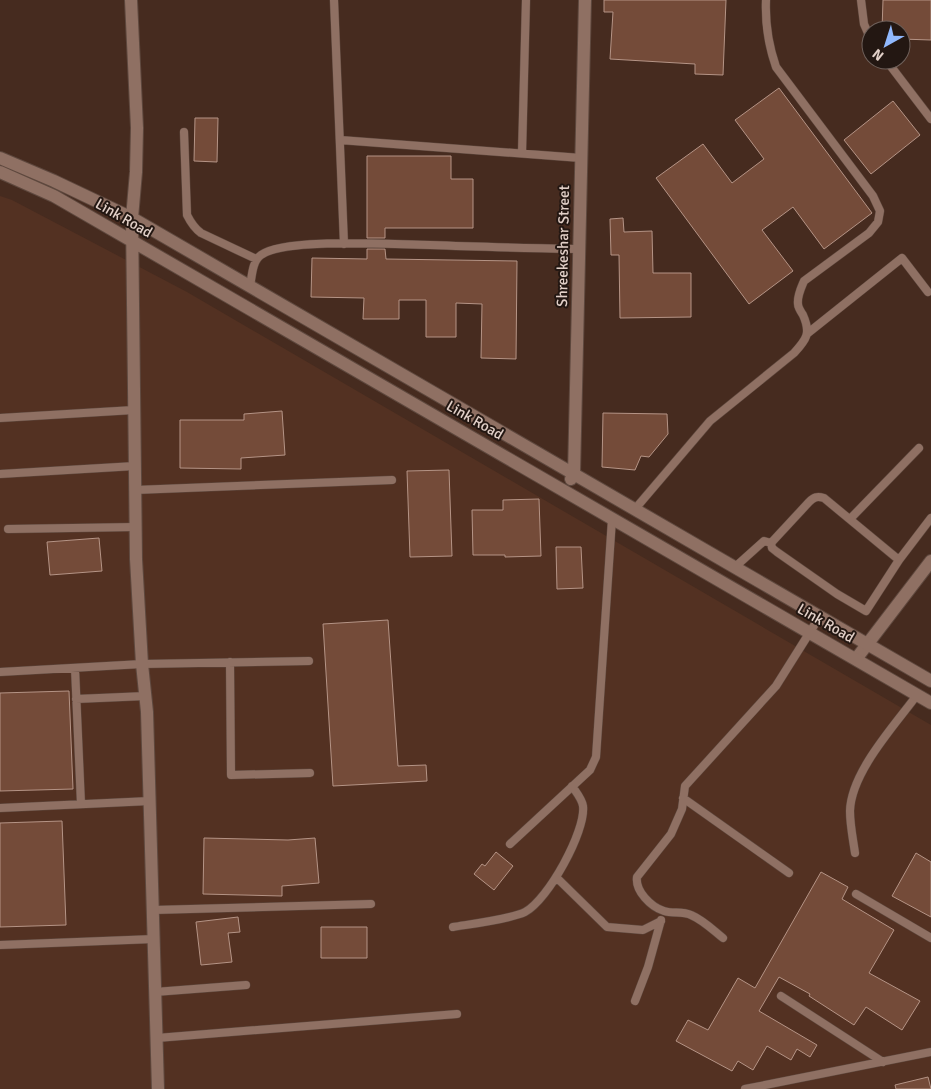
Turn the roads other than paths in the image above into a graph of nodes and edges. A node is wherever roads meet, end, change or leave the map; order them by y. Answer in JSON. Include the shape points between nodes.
{"nodes":[{"id":1,"x":131,"y":0,"type":"edge"},
{"id":2,"x":334,"y":0,"type":"edge"},
{"id":3,"x":526,"y":0,"type":"edge"},
{"id":4,"x":585,"y":0,"type":"edge"},
{"id":5,"x":766,"y":0,"type":"edge"},
{"id":6,"x":861,"y":0,"type":"edge"},
{"id":7,"x":864,"y":20,"type":"edge"},
{"id":8,"x":894,"y":70,"type":"edge"},
{"id":9,"x":931,"y":119,"type":"edge"},
{"id":10,"x":184,"y":132,"type":"dead end"},
{"id":11,"x":340,"y":140,"type":"junction"},
{"id":12,"x":522,"y":153,"type":"junction"},
{"id":13,"x":0,"y":158,"type":"edge"},
{"id":14,"x":581,"y":158,"type":"junction"},
{"id":15,"x":0,"y":172,"type":"edge"},
{"id":16,"x":132,"y":218,"type":"junction"},
{"id":17,"x":133,"y":241,"type":"junction"},
{"id":18,"x":344,"y":244,"type":"junction"},
{"id":19,"x":579,"y":249,"type":"junction"},
{"id":20,"x":256,"y":259,"type":"junction"},
{"id":21,"x":250,"y":286,"type":"junction"},
{"id":22,"x":928,"y":292,"type":"dead end"},
{"id":23,"x":808,"y":333,"type":"junction"},
{"id":24,"x":134,"y":410,"type":"junction"},
{"id":25,"x":0,"y":418,"type":"edge"},
{"id":26,"x":919,"y":448,"type":"dead end"},
{"id":27,"x":135,"y":466,"type":"junction"},
{"id":28,"x":0,"y":474,"type":"edge"},
{"id":29,"x":574,"y":474,"type":"junction"},
{"id":30,"x":392,"y":480,"type":"dead end"},
{"id":31,"x":136,"y":490,"type":"junction"},
{"id":32,"x":564,"y":491,"type":"junction"},
{"id":33,"x":635,"y":510,"type":"junction"},
{"id":34,"x":612,"y":518,"type":"junction"},
{"id":35,"x":931,"y":518,"type":"edge"},
{"id":36,"x":850,"y":519,"type":"junction"},
{"id":37,"x":136,"y":527,"type":"junction"},
{"id":38,"x":8,"y":529,"type":"dead end"},
{"id":39,"x":771,"y":543,"type":"junction"},
{"id":40,"x":899,"y":560,"type":"junction"},
{"id":41,"x":931,"y":561,"type":"edge"},
{"id":42,"x":735,"y":567,"type":"junction"},
{"id":43,"x":820,"y":616,"type":"junction"},
{"id":44,"x":810,"y":633,"type":"junction"},
{"id":45,"x":868,"y":644,"type":"junction"},
{"id":46,"x":856,"y":659,"type":"junction"},
{"id":47,"x":309,"y":661,"type":"dead end"},
{"id":48,"x":230,"y":662,"type":"junction"},
{"id":49,"x":142,"y":664,"type":"junction"},
{"id":50,"x":75,"y":668,"type":"junction"},
{"id":51,"x":0,"y":672,"type":"edge"},
{"id":52,"x":931,"y":680,"type":"edge"},
{"id":53,"x":917,"y":695,"type":"junction"},
{"id":54,"x":146,"y":696,"type":"junction"},
{"id":55,"x":76,"y":699,"type":"junction"},
{"id":56,"x":931,"y":703,"type":"edge"},
{"id":57,"x":310,"y":773,"type":"dead end"},
{"id":58,"x":572,"y":786,"type":"junction"},
{"id":59,"x":683,"y":798,"type":"junction"},
{"id":60,"x":150,"y":801,"type":"junction"},
{"id":61,"x":81,"y":804,"type":"junction"},
{"id":62,"x":0,"y":808,"type":"edge"},
{"id":63,"x":510,"y":844,"type":"dead end"},
{"id":64,"x":855,"y":853,"type":"dead end"},
{"id":65,"x":789,"y":873,"type":"dead end"},
{"id":66,"x":556,"y":878,"type":"junction"},
{"id":67,"x":856,"y":894,"type":"dead end"},
{"id":68,"x":371,"y":904,"type":"dead end"},
{"id":69,"x":154,"y":910,"type":"junction"},
{"id":70,"x":665,"y":911,"type":"junction"},
{"id":71,"x":661,"y":921,"type":"junction"},
{"id":72,"x":453,"y":927,"type":"dead end"},
{"id":73,"x":723,"y":938,"type":"dead end"},
{"id":74,"x":931,"y":938,"type":"edge"},
{"id":75,"x":154,"y":939,"type":"junction"},
{"id":76,"x":0,"y":945,"type":"edge"},
{"id":77,"x":246,"y":984,"type":"dead end"},
{"id":78,"x":156,"y":992,"type":"junction"},
{"id":79,"x":781,"y":996,"type":"dead end"},
{"id":80,"x":635,"y":1001,"type":"dead end"},
{"id":81,"x":457,"y":1014,"type":"dead end"},
{"id":82,"x":156,"y":1038,"type":"junction"},
{"id":83,"x":931,"y":1052,"type":"edge"},
{"id":84,"x":882,"y":1062,"type":"junction"},
{"id":85,"x":158,"y":1089,"type":"edge"},
{"id":86,"x":745,"y":1089,"type":"edge"}],
"edges":[{"from":1,"to":16,"type":"street","via":[[137,128]]},
{"from":2,"to":11,"type":"lane"},
{"from":3,"to":12,"type":"lane"},
{"from":4,"to":14,"type":"street","name":"Shreekeshar Street"},
{"from":5,"to":23,"type":"lane","via":[[766,29],[776,67],[873,196],[880,211],[878,222],[869,233],[804,281],[798,304]]},
{"from":6,"to":7,"type":"lane"},
{"from":8,"to":9,"type":"lane"},
{"from":10,"to":20,"type":"lane","via":[[187,215],[190,221],[201,233]]},
{"from":11,"to":12,"type":"lane"},
{"from":11,"to":18,"type":"lane"},
{"from":12,"to":14,"type":"lane"},
{"from":13,"to":16,"type":"street","name":"Link Road"},
{"from":14,"to":19,"type":"street","name":"Shreekeshar Street"},
{"from":15,"to":17,"type":"street","name":"Link Road","via":[[54,196]]},
{"from":16,"to":17,"type":"street"},
{"from":16,"to":21,"type":"street","name":"Link Road"},
{"from":17,"to":24,"type":"street"},
{"from":17,"to":32,"type":"street","name":"Link Road"},
{"from":18,"to":19,"type":"lane"},
{"from":18,"to":20,"type":"lane","via":[[290,246],[272,250]]},
{"from":19,"to":29,"type":"street","name":"Shreekeshar Street"},
{"from":20,"to":21,"type":"lane"},
{"from":21,"to":29,"type":"street","name":"Link Road"},
{"from":22,"to":23,"type":"lane","via":[[902,258]]},
{"from":23,"to":33,"type":"lane","via":[[794,353],[710,421]]},
{"from":24,"to":25,"type":"lane"},
{"from":24,"to":27,"type":"street"},
{"from":26,"to":36,"type":"lane"},
{"from":27,"to":28,"type":"lane"},
{"from":27,"to":31,"type":"street"},
{"from":29,"to":32,"type":"street","name":"Shreekeshar Street"},
{"from":29,"to":33,"type":"street","name":"Link Road"},
{"from":30,"to":31,"type":"lane"},
{"from":31,"to":37,"type":"street"},
{"from":32,"to":34,"type":"street","name":"Link Road"},
{"from":33,"to":42,"type":"street","name":"Link Road"},
{"from":34,"to":44,"type":"street","name":"Link Road"},
{"from":34,"to":58,"type":"lane","via":[[596,757],[590,770]]},
{"from":35,"to":40,"type":"lane"},
{"from":36,"to":39,"type":"lane","via":[[818,496]]},
{"from":36,"to":40,"type":"lane"},
{"from":37,"to":38,"type":"lane"},
{"from":37,"to":49,"type":"street"},
{"from":39,"to":40,"type":"lane","via":[[777,552],[866,611]]},
{"from":39,"to":42,"type":"lane","via":[[764,541]]},
{"from":41,"to":45,"type":"street"},
{"from":42,"to":43,"type":"street","name":"Link Road"},
{"from":43,"to":44,"type":"lane"},
{"from":43,"to":45,"type":"street","name":"Link Road"},
{"from":44,"to":46,"type":"street","name":"Link Road"},
{"from":44,"to":59,"type":"lane","via":[[776,686],[685,786]]},
{"from":45,"to":46,"type":"street"},
{"from":45,"to":52,"type":"street","name":"Link Road"},
{"from":46,"to":53,"type":"street","name":"Link Road"},
{"from":47,"to":48,"type":"lane"},
{"from":48,"to":49,"type":"lane"},
{"from":48,"to":57,"type":"lane","via":[[231,775]]},
{"from":49,"to":50,"type":"lane"},
{"from":49,"to":54,"type":"street"},
{"from":50,"to":51,"type":"lane"},
{"from":50,"to":55,"type":"lane"},
{"from":53,"to":56,"type":"street","name":"Link Road"},
{"from":53,"to":64,"type":"lane","via":[[865,766],[854,789],[850,810]]},
{"from":54,"to":55,"type":"lane"},
{"from":54,"to":60,"type":"street"},
{"from":55,"to":61,"type":"lane"},
{"from":58,"to":63,"type":"lane"},
{"from":58,"to":66,"type":"lane","via":[[583,804],[583,815]]},
{"from":59,"to":65,"type":"lane"},
{"from":59,"to":70,"type":"lane","via":[[682,809],[671,834],[637,877],[636,883],[647,899]]},
{"from":60,"to":61,"type":"lane"},
{"from":60,"to":69,"type":"street"},
{"from":61,"to":62,"type":"lane"},
{"from":66,"to":71,"type":"lane","via":[[607,927],[643,930]]},
{"from":66,"to":72,"type":"lane","via":[[527,911]]},
{"from":67,"to":74,"type":"lane"},
{"from":68,"to":69,"type":"lane"},
{"from":69,"to":75,"type":"street"},
{"from":70,"to":71,"type":"lane"},
{"from":70,"to":73,"type":"lane","via":[[698,918]]},
{"from":71,"to":80,"type":"lane"},
{"from":75,"to":76,"type":"lane"},
{"from":75,"to":78,"type":"street"},
{"from":77,"to":78,"type":"lane"},
{"from":78,"to":82,"type":"street"},
{"from":79,"to":84,"type":"lane"},
{"from":81,"to":82,"type":"lane"},
{"from":82,"to":85,"type":"street"},
{"from":83,"to":84,"type":"lane"},
{"from":84,"to":86,"type":"lane"}]}
